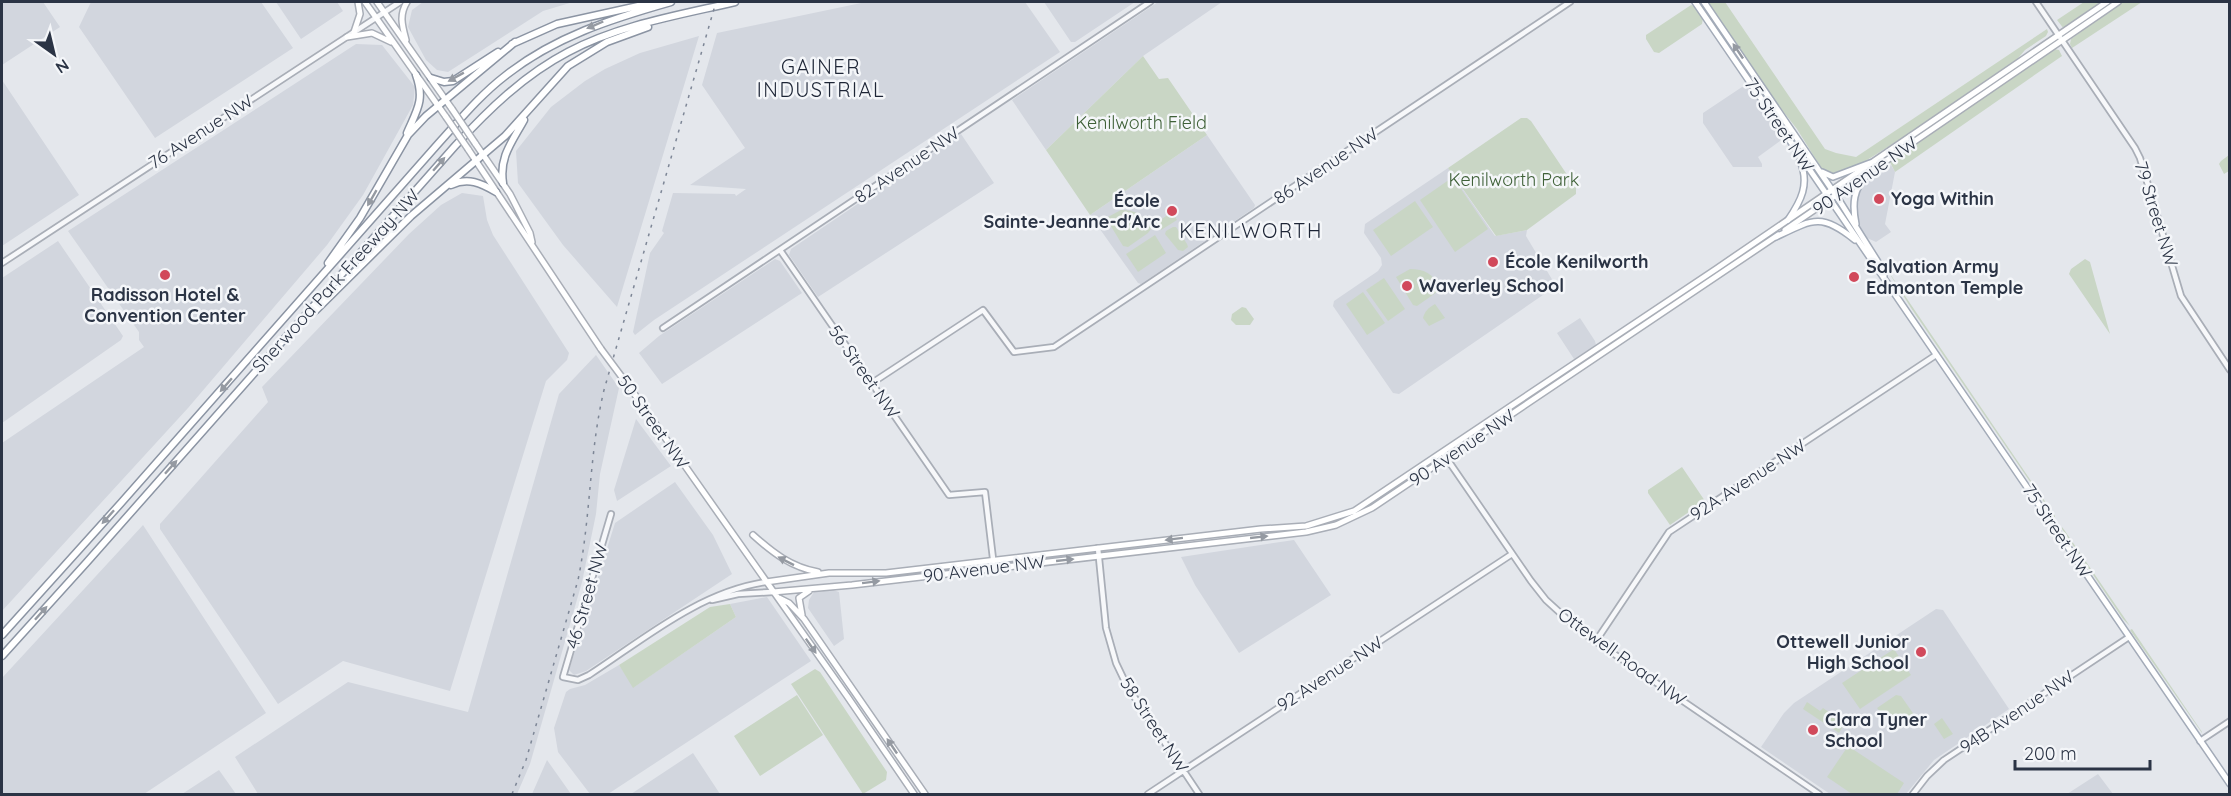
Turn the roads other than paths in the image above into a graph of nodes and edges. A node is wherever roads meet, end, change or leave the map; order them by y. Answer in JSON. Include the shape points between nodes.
{"nodes":[{"id":1,"x":358,"y":2,"type":"edge"},
{"id":2,"x":365,"y":2,"type":"edge"},
{"id":3,"x":377,"y":2,"type":"edge"},
{"id":4,"x":400,"y":2,"type":"edge"},
{"id":5,"x":407,"y":2,"type":"edge"},
{"id":6,"x":656,"y":2,"type":"edge"},
{"id":7,"x":670,"y":2,"type":"edge"},
{"id":8,"x":735,"y":2,"type":"edge"},
{"id":9,"x":1150,"y":2,"type":"edge"},
{"id":10,"x":1570,"y":2,"type":"edge"},
{"id":11,"x":1695,"y":2,"type":"edge"},
{"id":12,"x":1704,"y":2,"type":"edge"},
{"id":13,"x":2036,"y":2,"type":"edge"},
{"id":14,"x":2107,"y":2,"type":"edge"},
{"id":15,"x":2118,"y":2,"type":"edge"},
{"id":16,"x":385,"y":12,"type":"junction"},
{"id":17,"x":685,"y":13,"type":"junction"},
{"id":18,"x":376,"y":17,"type":"junction"},
{"id":19,"x":354,"y":32,"type":"junction"},
{"id":20,"x":347,"y":37,"type":"junction"},
{"id":21,"x":2060,"y":38,"type":"junction"},
{"id":22,"x":515,"y":42,"type":"junction"},
{"id":23,"x":394,"y":44,"type":"junction"},
{"id":24,"x":408,"y":44,"type":"junction"},
{"id":25,"x":416,"y":75,"type":"junction"},
{"id":26,"x":430,"y":78,"type":"junction"},
{"id":27,"x":446,"y":100,"type":"junction"},
{"id":28,"x":438,"y":106,"type":"junction"},
{"id":29,"x":528,"y":112,"type":"junction"},
{"id":30,"x":400,"y":147,"type":"junction"},
{"id":31,"x":1795,"y":149,"type":"junction"},
{"id":32,"x":483,"y":154,"type":"junction"},
{"id":33,"x":476,"y":161,"type":"junction"},
{"id":34,"x":1870,"y":163,"type":"junction"},
{"id":35,"x":1818,"y":169,"type":"junction"},
{"id":36,"x":1868,"y":174,"type":"junction"},
{"id":37,"x":503,"y":183,"type":"junction"},
{"id":38,"x":443,"y":189,"type":"junction"},
{"id":39,"x":1832,"y":190,"type":"junction"},
{"id":40,"x":496,"y":192,"type":"junction"},
{"id":41,"x":1826,"y":194,"type":"junction"},
{"id":42,"x":1836,"y":196,"type":"junction"},
{"id":43,"x":1830,"y":200,"type":"junction"},
{"id":44,"x":1788,"y":220,"type":"junction"},
{"id":45,"x":1857,"y":228,"type":"junction"},
{"id":46,"x":1776,"y":237,"type":"junction"},
{"id":47,"x":1859,"y":243,"type":"junction"},
{"id":48,"x":533,"y":244,"type":"junction"},
{"id":49,"x":780,"y":250,"type":"junction"},
{"id":50,"x":2,"y":263,"type":"edge"},
{"id":51,"x":1884,"y":277,"type":"junction"},
{"id":52,"x":320,"y":278,"type":"junction"},
{"id":53,"x":303,"y":318,"type":"junction"},
{"id":54,"x":663,"y":328,"type":"dead end"},
{"id":55,"x":1936,"y":354,"type":"junction"},
{"id":56,"x":2229,"y":370,"type":"edge"},
{"id":57,"x":872,"y":383,"type":"junction"},
{"id":58,"x":1444,"y":455,"type":"junction"},
{"id":59,"x":611,"y":514,"type":"dead end"},
{"id":60,"x":753,"y":536,"type":"dead end"},
{"id":61,"x":1098,"y":548,"type":"junction"},
{"id":62,"x":1512,"y":554,"type":"junction"},
{"id":63,"x":1099,"y":556,"type":"junction"},
{"id":64,"x":993,"y":564,"type":"junction"},
{"id":65,"x":825,"y":573,"type":"junction"},
{"id":66,"x":766,"y":582,"type":"junction"},
{"id":67,"x":813,"y":589,"type":"junction"},
{"id":68,"x":773,"y":592,"type":"junction"},
{"id":69,"x":778,"y":598,"type":"junction"},
{"id":70,"x":698,"y":604,"type":"junction"},
{"id":71,"x":804,"y":619,"type":"junction"},
{"id":72,"x":2,"y":635,"type":"edge"},
{"id":73,"x":2129,"y":637,"type":"junction"},
{"id":74,"x":1596,"y":641,"type":"junction"},
{"id":75,"x":2,"y":656,"type":"edge"},
{"id":76,"x":563,"y":678,"type":"joint"},
{"id":77,"x":2229,"y":721,"type":"edge"},
{"id":78,"x":2200,"y":741,"type":"junction"},
{"id":79,"x":1184,"y":771,"type":"junction"},
{"id":80,"x":2229,"y":784,"type":"edge"},
{"id":81,"x":914,"y":795,"type":"edge"},
{"id":82,"x":925,"y":795,"type":"edge"},
{"id":83,"x":1148,"y":795,"type":"edge"},
{"id":84,"x":1199,"y":795,"type":"edge"},
{"id":85,"x":1819,"y":795,"type":"edge"},
{"id":86,"x":1913,"y":795,"type":"edge"}],
"edges":[{"from":1,"to":19,"type":"main road","via":[[360,14]]},
{"from":2,"to":18,"type":"main road","name":"50 Street NW"},
{"from":3,"to":16,"type":"main road","name":"50 Street NW"},
{"from":4,"to":16,"type":"street","name":"76 Avenue NW"},
{"from":5,"to":24,"type":"main road","via":[[402,19]]},
{"from":6,"to":22,"type":"highway","via":[[557,24]]},
{"from":7,"to":52,"type":"highway","name":"Sherwood Park Freeway NW","one_way":true,"via":[[567,37],[504,76]]},
{"from":8,"to":17,"type":"highway","name":"Sherwood Park Freeway NW"},
{"from":9,"to":49,"type":"street","name":"82 Avenue NW"},
{"from":10,"to":57,"type":"street","name":"86 Avenue NW","via":[[1074,334],[1046,349],[1014,352],[983,310]]},
{"from":11,"to":31,"type":"main road","name":"75 Street NW"},
{"from":35,"to":12,"type":"main road","name":"75 Street NW","one_way":true},
{"from":13,"to":21,"type":"street","name":"79 Street NW"},
{"from":14,"to":21,"type":"main road","name":"90 Avenue NW"},
{"from":15,"to":21,"type":"main road","name":"90 Avenue NW"},
{"from":16,"to":18,"type":"street","name":"76 Avenue NW"},
{"from":16,"to":24,"type":"main road","name":"50 Street NW"},
{"from":17,"to":29,"type":"highway","via":[[594,48],[568,66]]},
{"from":53,"to":17,"type":"highway","name":"Sherwood Park Freeway NW","one_way":true,"via":[[471,129],[519,84],[567,52],[592,41]]},
{"from":18,"to":19,"type":"street","name":"76 Avenue NW"},
{"from":18,"to":23,"type":"main road","name":"50 Street NW"},
{"from":19,"to":20,"type":"street","name":"76 Avenue NW"},
{"from":20,"to":23,"type":"main road","via":[[372,33]]},
{"from":20,"to":50,"type":"street","name":"76 Avenue NW"},
{"from":21,"to":34,"type":"main road","name":"90 Avenue NW"},
{"from":21,"to":36,"type":"main road","name":"90 Avenue NW"},
{"from":21,"to":56,"type":"street","name":"79 Street NW","via":[[2140,158],[2181,296]]},
{"from":22,"to":26,"type":"highway","one_way":true,"via":[[453,81]]},
{"from":22,"to":27,"type":"highway"},
{"from":23,"to":25,"type":"main road","name":"50 Street NW"},
{"from":24,"to":26,"type":"main road","name":"50 Street NW"},
{"from":25,"to":28,"type":"main road","name":"50 Street NW"},
{"from":25,"to":30,"type":"highway","via":[[422,94]]},
{"from":26,"to":27,"type":"main road","name":"50 Street NW"},
{"from":27,"to":28,"type":"highway"},
{"from":27,"to":32,"type":"main road","name":"50 Street NW","bridge":true},
{"from":28,"to":30,"type":"highway","via":[[417,124]]},
{"from":28,"to":33,"type":"main road","name":"50 Street NW","bridge":true},
{"from":29,"to":32,"type":"highway"},
{"from":29,"to":37,"type":"highway","via":[[506,149],[501,169]]},
{"from":30,"to":52,"type":"highway","one_way":true},
{"from":31,"to":41,"type":"main road","name":"75 Street NW"},
{"from":31,"to":44,"type":"main road","via":[[1805,182],[1799,204]]},
{"from":32,"to":33,"type":"highway"},
{"from":32,"to":37,"type":"main road","name":"50 Street NW"},
{"from":33,"to":38,"type":"highway"},
{"from":33,"to":40,"type":"main road","name":"50 Street NW"},
{"from":34,"to":35,"type":"main road","via":[[1833,177]]},
{"from":34,"to":39,"type":"main road","name":"90 Avenue NW"},
{"from":35,"to":39,"type":"main road","name":"75 Street NW"},
{"from":36,"to":42,"type":"main road","name":"90 Avenue NW"},
{"from":36,"to":45,"type":"main road","via":[[1859,183],[1854,198]]},
{"from":37,"to":48,"type":"main road","name":"50 Street NW"},
{"from":38,"to":40,"type":"highway","via":[[464,181],[481,183]]},
{"from":38,"to":53,"type":"highway"},
{"from":39,"to":41,"type":"main road","name":"90 Avenue NW"},
{"from":39,"to":42,"type":"main road","name":"75 Street NW"},
{"from":40,"to":48,"type":"main road","name":"50 Street NW"},
{"from":41,"to":43,"type":"main road","name":"75 Street NW"},
{"from":41,"to":44,"type":"main road","name":"90 Avenue NW"},
{"from":42,"to":43,"type":"main road","name":"90 Avenue NW"},
{"from":42,"to":45,"type":"main road","name":"75 Street NW"},
{"from":43,"to":46,"type":"main road","name":"90 Avenue NW"},
{"from":43,"to":47,"type":"main road","name":"75 Street NW"},
{"from":44,"to":58,"type":"main road","name":"90 Avenue NW"},
{"from":45,"to":51,"type":"main road","name":"75 Street NW"},
{"from":46,"to":47,"type":"main road","via":[[1818,221],[1833,224]]},
{"from":46,"to":58,"type":"main road","name":"90 Avenue NW"},
{"from":47,"to":51,"type":"main road","name":"75 Street NW"},
{"from":48,"to":66,"type":"main road","name":"50 Street NW","bridge":true,"via":[[601,348]]},
{"from":49,"to":54,"type":"street","name":"82 Avenue NW"},
{"from":49,"to":57,"type":"street","name":"56 Street NW"},
{"from":51,"to":55,"type":"main road","name":"75 Street NW"},
{"from":52,"to":72,"type":"highway","name":"Sherwood Park Freeway NW","one_way":true},
{"from":75,"to":53,"type":"highway","name":"Sherwood Park Freeway NW","one_way":true},
{"from":55,"to":73,"type":"main road","name":"75 Street NW"},
{"from":55,"to":74,"type":"street","name":"92A Avenue NW","via":[[1669,532]]},
{"from":57,"to":64,"type":"street","name":"56 Street NW","via":[[949,495],[985,492]]},
{"from":58,"to":61,"type":"main road","name":"90 Avenue NW","one_way":true,"via":[[1364,505],[1306,526]]},
{"from":58,"to":62,"type":"street","name":"Ottewell Road NW"},
{"from":63,"to":58,"type":"main road","name":"90 Avenue NW","one_way":true,"via":[[1327,528],[1366,512]]},
{"from":59,"to":76,"type":"street","name":"46 Street NW"},
{"from":65,"to":60,"type":"main road","one_way":true,"via":[[782,559]]},
{"from":61,"to":63,"type":"street","name":"58 Street NW"},
{"from":61,"to":64,"type":"main road","name":"90 Avenue NW"},
{"from":62,"to":74,"type":"street","name":"Ottewell Road NW","via":[[1546,600]]},
{"from":62,"to":79,"type":"street","name":"92 Avenue NW"},
{"from":64,"to":63,"type":"main road","name":"90 Avenue NW","one_way":true},
{"from":63,"to":79,"type":"street","name":"58 Street NW","via":[[1106,628],[1113,655],[1127,686]]},
{"from":64,"to":65,"type":"main road","name":"90 Avenue NW","via":[[886,573]]},
{"from":67,"to":64,"type":"main road","name":"90 Avenue NW","one_way":true},
{"from":65,"to":66,"type":"main road","name":"90 Avenue NW"},
{"from":66,"to":68,"type":"main road","name":"50 Street NW"},
{"from":66,"to":70,"type":"street","name":"90 Avenue NW","via":[[719,594]]},
{"from":67,"to":68,"type":"main road","name":"90 Avenue NW"},
{"from":67,"to":71,"type":"main road","via":[[799,598]]},
{"from":68,"to":69,"type":"main road","name":"50 Street NW"},
{"from":68,"to":70,"type":"street","name":"90 Avenue NW","via":[[738,594]]},
{"from":69,"to":71,"type":"main road","name":"50 Street NW","via":[[789,603]]},
{"from":69,"to":81,"type":"main road","name":"50 Street NW","one_way":true},
{"from":70,"to":76,"type":"street","name":"90 Avenue NW","via":[[589,675],[578,680]]},
{"from":82,"to":71,"type":"main road","name":"50 Street NW","one_way":true},
{"from":73,"to":78,"type":"main road","name":"75 Street NW"},
{"from":73,"to":86,"type":"street","name":"94B Avenue NW","via":[[1944,760]]},
{"from":74,"to":85,"type":"street","name":"Ottewell Road NW"},
{"from":77,"to":78,"type":"street"},
{"from":78,"to":80,"type":"main road","name":"75 Street NW"},
{"from":79,"to":83,"type":"street","name":"92 Avenue NW"},
{"from":79,"to":84,"type":"street","name":"58 Street NW"}]}
